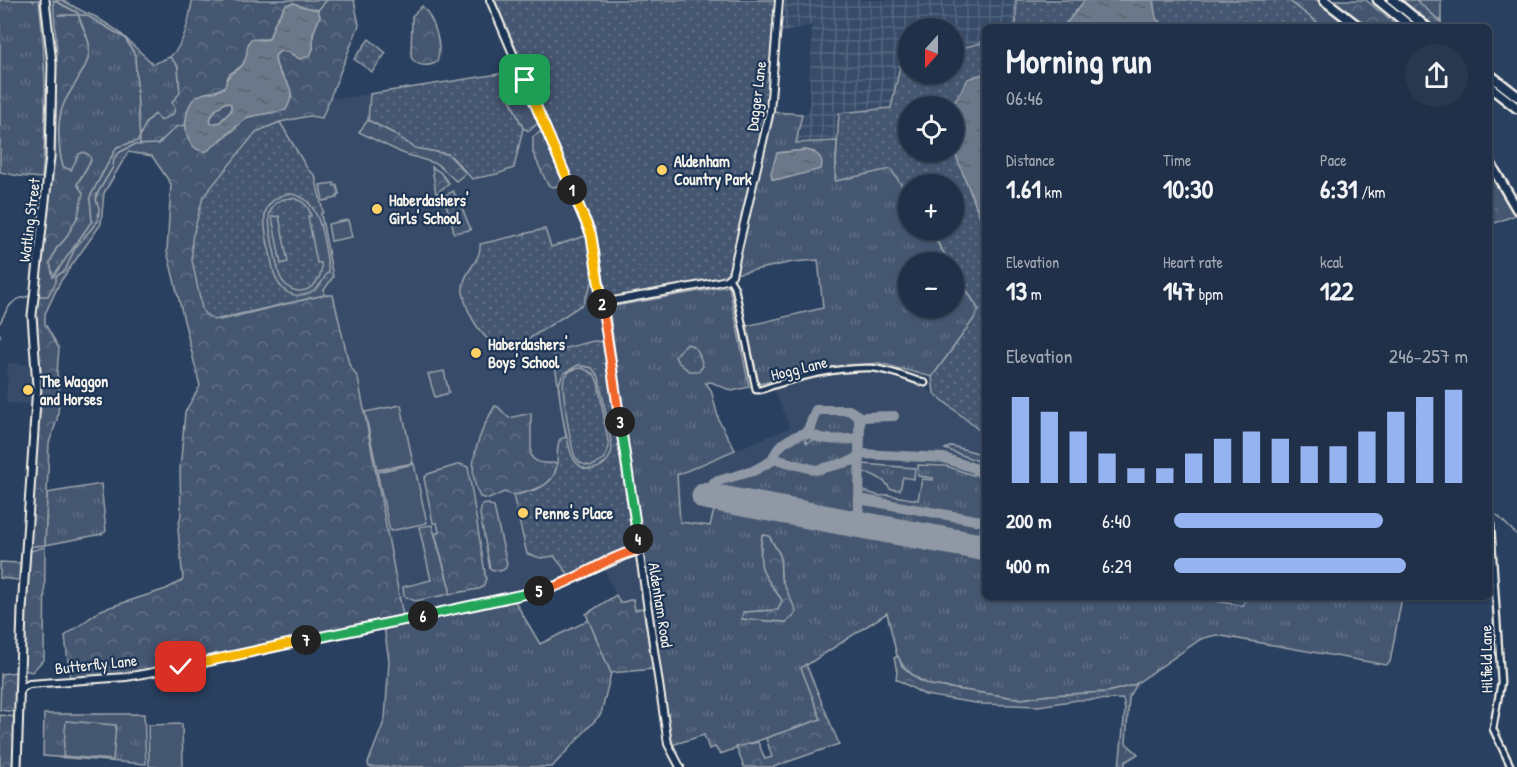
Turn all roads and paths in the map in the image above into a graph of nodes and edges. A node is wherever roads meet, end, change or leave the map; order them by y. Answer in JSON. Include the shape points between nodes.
{"nodes":[{"id":1,"x":45,"y":0,"type":"edge"},
{"id":2,"x":490,"y":0,"type":"edge"},
{"id":3,"x":779,"y":0,"type":"edge"},
{"id":4,"x":1324,"y":0,"type":"edge"},
{"id":5,"x":1378,"y":0,"type":"edge"},
{"id":6,"x":1392,"y":0,"type":"edge"},
{"id":7,"x":1355,"y":24,"type":"edge"},
{"id":8,"x":1407,"y":24,"type":"edge"},
{"id":9,"x":1422,"y":24,"type":"edge"},
{"id":10,"x":1492,"y":77,"type":"edge"},
{"id":11,"x":1492,"y":89,"type":"edge"},
{"id":12,"x":1517,"y":96,"type":"edge"},
{"id":13,"x":1517,"y":108,"type":"edge"},
{"id":14,"x":1492,"y":166,"type":"edge"},
{"id":15,"x":1517,"y":209,"type":"edge"},
{"id":16,"x":729,"y":278,"type":"junction"},
{"id":17,"x":602,"y":303,"type":"junction"},
{"id":18,"x":925,"y":383,"type":"dead end"},
{"id":19,"x":1492,"y":541,"type":"edge"},
{"id":20,"x":639,"y":550,"type":"junction"},
{"id":21,"x":23,"y":682,"type":"junction"},
{"id":22,"x":17,"y":767,"type":"edge"},
{"id":23,"x":680,"y":767,"type":"edge"},
{"id":24,"x":1511,"y":767,"type":"edge"}],
"edges":[{"from":1,"to":21,"type":"main road","name":"Watling Street","via":[[52,64],[50,157],[32,307],[37,386],[22,610]]},
{"from":2,"to":17,"type":"street","name":"Aldenham Road","via":[[591,234]]},
{"from":3,"to":16,"type":"street","name":"Dagger Lane","via":[[768,122],[734,272]]},
{"from":4,"to":7,"type":"highway"},
{"from":5,"to":8,"type":"highway"},
{"from":6,"to":9,"type":"highway"},
{"from":10,"to":12,"type":"highway"},
{"from":11,"to":13,"type":"highway"},
{"from":14,"to":15,"type":"highway"},
{"from":16,"to":17,"type":"street"},
{"from":16,"to":18,"type":"street","name":"Hogg Lane","via":[[735,288],[756,390],[801,377],[872,368]]},
{"from":17,"to":20,"type":"street","name":"Aldenham Road"},
{"from":19,"to":24,"type":"street","name":"Hilfield Lane","via":[[1501,682],[1493,729]]},
{"from":20,"to":21,"type":"street","name":"Butterfly Lane","via":[[549,589],[126,677]]},
{"from":20,"to":23,"type":"street","name":"Aldenham Road","via":[[668,744]]},
{"from":21,"to":22,"type":"main road","name":"Watling Street"}]}
